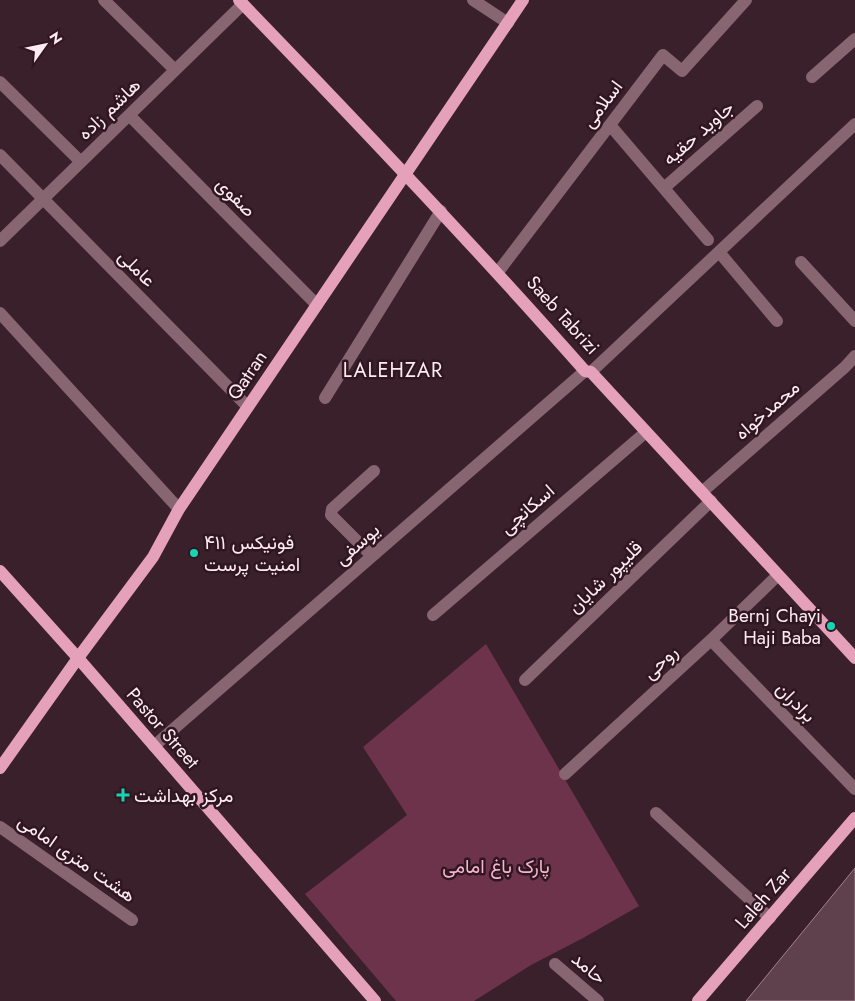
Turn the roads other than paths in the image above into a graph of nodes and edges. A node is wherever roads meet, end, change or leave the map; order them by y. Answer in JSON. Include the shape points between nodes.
{"nodes":[{"id":1,"x":104,"y":0,"type":"edge"},
{"id":2,"x":473,"y":0,"type":"edge"},
{"id":3,"x":523,"y":0,"type":"edge"},
{"id":4,"x":746,"y":0,"type":"edge"},
{"id":5,"x":241,"y":2,"type":"edge"},
{"id":6,"x":508,"y":23,"type":"junction"},
{"id":7,"x":855,"y":39,"type":"edge"},
{"id":8,"x":175,"y":70,"type":"junction"},
{"id":9,"x":812,"y":77,"type":"dead end"},
{"id":10,"x":0,"y":82,"type":"edge"},
{"id":11,"x":757,"y":106,"type":"dead end"},
{"id":12,"x":129,"y":115,"type":"junction"},
{"id":13,"x":855,"y":124,"type":"edge"},
{"id":14,"x":610,"y":125,"type":"junction"},
{"id":15,"x":0,"y":155,"type":"edge"},
{"id":16,"x":81,"y":162,"type":"junction"},
{"id":17,"x":406,"y":173,"type":"junction"},
{"id":18,"x":664,"y":188,"type":"junction"},
{"id":19,"x":43,"y":199,"type":"junction"},
{"id":20,"x":441,"y":210,"type":"junction"},
{"id":21,"x":708,"y":240,"type":"dead end"},
{"id":22,"x":0,"y":241,"type":"edge"},
{"id":23,"x":718,"y":252,"type":"junction"},
{"id":24,"x":801,"y":262,"type":"dead end"},
{"id":25,"x":498,"y":272,"type":"junction"},
{"id":26,"x":317,"y":305,"type":"junction"},
{"id":27,"x":0,"y":313,"type":"edge"},
{"id":28,"x":777,"y":320,"type":"dead end"},
{"id":29,"x":855,"y":321,"type":"edge"},
{"id":30,"x":855,"y":356,"type":"edge"},
{"id":31,"x":588,"y":371,"type":"junction"},
{"id":32,"x":325,"y":398,"type":"dead end"},
{"id":33,"x":248,"y":407,"type":"junction"},
{"id":34,"x":646,"y":432,"type":"junction"},
{"id":35,"x":374,"y":471,"type":"dead end"},
{"id":36,"x":707,"y":496,"type":"junction"},
{"id":37,"x":179,"y":509,"type":"junction"},
{"id":38,"x":372,"y":556,"type":"junction"},
{"id":39,"x":0,"y":571,"type":"edge"},
{"id":40,"x":778,"y":576,"type":"junction"},
{"id":41,"x":433,"y":615,"type":"dead end"},
{"id":42,"x":711,"y":640,"type":"junction"},
{"id":43,"x":78,"y":658,"type":"junction"},
{"id":44,"x":855,"y":658,"type":"edge"},
{"id":45,"x":525,"y":680,"type":"dead end"},
{"id":46,"x":154,"y":746,"type":"junction"},
{"id":47,"x":0,"y":768,"type":"edge"},
{"id":48,"x":565,"y":774,"type":"dead end"},
{"id":49,"x":855,"y":790,"type":"edge"},
{"id":50,"x":656,"y":813,"type":"dead end"},
{"id":51,"x":855,"y":818,"type":"edge"},
{"id":52,"x":0,"y":827,"type":"edge"},
{"id":53,"x":770,"y":918,"type":"junction"},
{"id":54,"x":132,"y":920,"type":"dead end"},
{"id":55,"x":555,"y":964,"type":"dead end"},
{"id":56,"x":376,"y":1001,"type":"edge"},
{"id":57,"x":598,"y":1001,"type":"edge"},
{"id":58,"x":698,"y":1001,"type":"edge"}],
"edges":[{"from":1,"to":8,"type":"street"},
{"from":2,"to":6,"type":"street"},
{"from":3,"to":6,"type":"main road","name":"Qatran"},
{"from":4,"to":14,"type":"street","name":"اسلامی","via":[[682,71],[663,54]]},
{"from":5,"to":8,"type":"street","name":"هاشم زاده"},
{"from":5,"to":17,"type":"main road","name":"Saeb Tabrizi"},
{"from":6,"to":17,"type":"main road","name":"Qatran"},
{"from":7,"to":9,"type":"street"},
{"from":8,"to":12,"type":"street","name":"هاشم زاده"},
{"from":10,"to":16,"type":"street"},
{"from":11,"to":18,"type":"street","name":"جاوید حقیه"},
{"from":12,"to":16,"type":"street","name":"هاشم زاده"},
{"from":12,"to":26,"type":"street","name":"صفوی"},
{"from":13,"to":23,"type":"street","name":"یوسفی"},
{"from":14,"to":18,"type":"street"},
{"from":14,"to":25,"type":"street","name":"اسلامی"},
{"from":15,"to":19,"type":"street","name":"عاملی"},
{"from":16,"to":19,"type":"street","name":"هاشم زاده"},
{"from":17,"to":20,"type":"main road","name":"Saeb Tabrizi"},
{"from":17,"to":26,"type":"main road","name":"Qatran"},
{"from":18,"to":21,"type":"street"},
{"from":19,"to":22,"type":"street","name":"هاشم زاده"},
{"from":19,"to":33,"type":"street","name":"عاملی"},
{"from":20,"to":25,"type":"main road","name":"Saeb Tabrizi"},
{"from":20,"to":32,"type":"street"},
{"from":23,"to":28,"type":"street"},
{"from":23,"to":31,"type":"street","name":"یوسفی"},
{"from":24,"to":29,"type":"street"},
{"from":25,"to":31,"type":"main road","name":"Saeb Tabrizi"},
{"from":26,"to":33,"type":"main road","name":"Qatran"},
{"from":27,"to":37,"type":"street"},
{"from":30,"to":36,"type":"street","name":"محمدخواه"},
{"from":31,"to":34,"type":"main road","name":"Saeb Tabrizi"},
{"from":31,"to":38,"type":"street","name":"یوسفی"},
{"from":33,"to":37,"type":"main road","name":"Qatran"},
{"from":34,"to":36,"type":"main road","name":"Saeb Tabrizi"},
{"from":34,"to":41,"type":"street","name":"اسکانچی"},
{"from":35,"to":38,"type":"street","via":[[332,509],[331,515]]},
{"from":36,"to":40,"type":"main road","name":"Saeb Tabrizi"},
{"from":36,"to":45,"type":"street","name":"قلیپور شایان"},
{"from":37,"to":43,"type":"main road","name":"Qatran","via":[[154,557]]},
{"from":38,"to":46,"type":"street","name":"یوسفی"},
{"from":39,"to":43,"type":"main road","name":"Pastor Street"},
{"from":40,"to":42,"type":"street","name":"روحی"},
{"from":40,"to":44,"type":"main road","name":"Saeb Tabrizi"},
{"from":42,"to":48,"type":"street","name":"روحی"},
{"from":42,"to":49,"type":"street","name":"برادران"},
{"from":43,"to":46,"type":"main road","name":"Pastor Street"},
{"from":43,"to":47,"type":"main road","name":"Qatran"},
{"from":46,"to":56,"type":"main road","name":"Pastor Street"},
{"from":50,"to":53,"type":"street"},
{"from":51,"to":53,"type":"main road","name":"Laleh Zar"},
{"from":52,"to":54,"type":"street","name":"هشت متری امامی"},
{"from":53,"to":58,"type":"main road","name":"Laleh Zar"},
{"from":55,"to":57,"type":"street","name":"حامد"}]}
